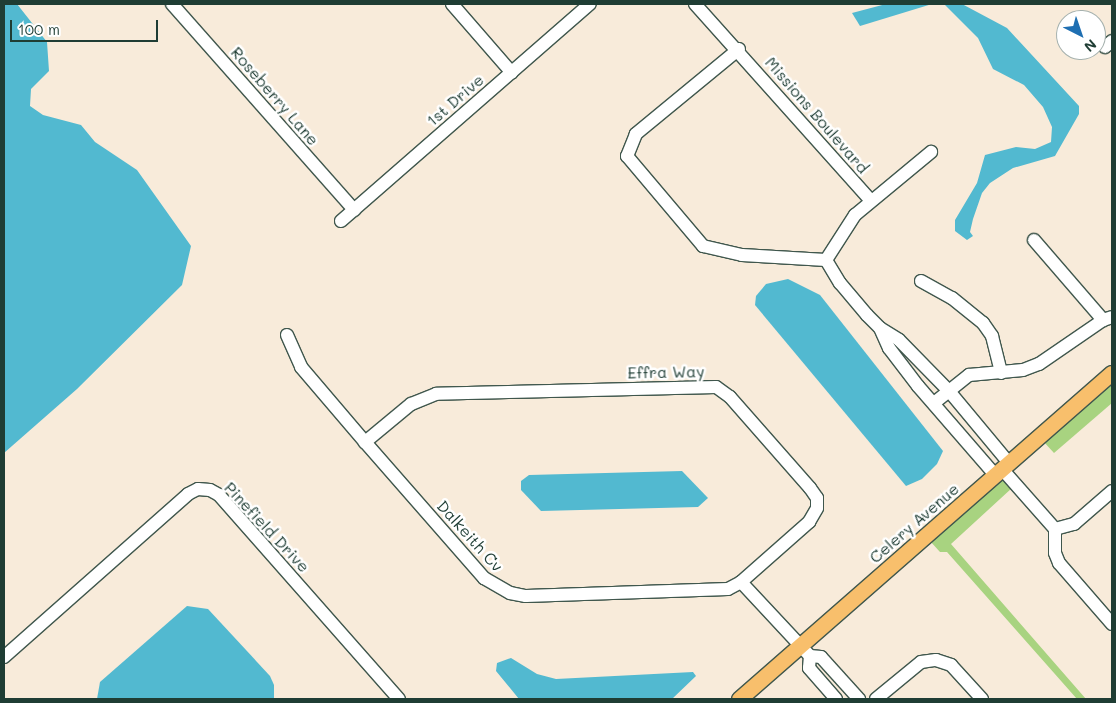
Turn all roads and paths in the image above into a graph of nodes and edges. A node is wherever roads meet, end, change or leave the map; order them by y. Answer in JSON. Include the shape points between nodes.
{"nodes":[{"id":1,"x":172,"y":4,"type":"edge"},
{"id":2,"x":452,"y":4,"type":"edge"},
{"id":3,"x":590,"y":4,"type":"edge"},
{"id":4,"x":695,"y":4,"type":"edge"},
{"id":5,"x":738,"y":49,"type":"junction"},
{"id":6,"x":512,"y":73,"type":"junction"},
{"id":7,"x":930,"y":152,"type":"dead end"},
{"id":8,"x":871,"y":201,"type":"junction"},
{"id":9,"x":354,"y":210,"type":"junction"},
{"id":10,"x":341,"y":221,"type":"dead end"},
{"id":11,"x":1034,"y":240,"type":"dead end"},
{"id":12,"x":826,"y":260,"type":"junction"},
{"id":13,"x":920,"y":281,"type":"dead end"},
{"id":14,"x":1107,"y":319,"type":"edge"},
{"id":15,"x":880,"y":328,"type":"junction"},
{"id":16,"x":287,"y":335,"type":"dead end"},
{"id":17,"x":1000,"y":373,"type":"junction"},
{"id":18,"x":1112,"y":373,"type":"edge"},
{"id":19,"x":949,"y":391,"type":"junction"},
{"id":20,"x":934,"y":403,"type":"junction"},
{"id":21,"x":365,"y":442,"type":"junction"},
{"id":22,"x":1002,"y":469,"type":"junction"},
{"id":23,"x":1112,"y":491,"type":"edge"},
{"id":24,"x":1055,"y":529,"type":"junction"},
{"id":25,"x":741,"y":582,"type":"junction"},
{"id":26,"x":1112,"y":624,"type":"edge"},
{"id":27,"x":805,"y":651,"type":"junction"},
{"id":28,"x":4,"y":657,"type":"edge"},
{"id":29,"x":399,"y":699,"type":"edge"},
{"id":30,"x":739,"y":699,"type":"edge"},
{"id":31,"x":836,"y":699,"type":"edge"},
{"id":32,"x":859,"y":699,"type":"edge"},
{"id":33,"x":876,"y":699,"type":"edge"},
{"id":34,"x":982,"y":699,"type":"edge"}],
"edges":[{"from":1,"to":9,"type":"street","name":"Roseberry Lane"},
{"from":2,"to":6,"type":"street"},
{"from":3,"to":6,"type":"street","name":"1st Drive"},
{"from":4,"to":5,"type":"street","name":"Missions Boulevard"},
{"from":5,"to":8,"type":"street","name":"Missions Boulevard"},
{"from":5,"to":12,"type":"street","via":[[636,134],[627,156],[704,246],[742,255]]},
{"from":6,"to":9,"type":"street","name":"1st Drive"},
{"from":7,"to":8,"type":"street"},
{"from":8,"to":12,"type":"street","via":[[844,228]]},
{"from":9,"to":10,"type":"street","name":"1st Drive"},
{"from":11,"to":14,"type":"street"},
{"from":12,"to":15,"type":"street","via":[[847,292]]},
{"from":13,"to":17,"type":"street","via":[[952,298],[983,323],[992,336]]},
{"from":14,"to":17,"type":"street","via":[[1039,364]]},
{"from":15,"to":19,"type":"street","via":[[899,340]]},
{"from":15,"to":20,"type":"street","via":[[889,348]]},
{"from":16,"to":21,"type":"street","name":"Dalkeith Cv","via":[[301,368]]},
{"from":17,"to":19,"type":"street","via":[[969,375]]},
{"from":18,"to":22,"type":"main road","name":"Celery Avenue"},
{"from":19,"to":20,"type":"street"},
{"from":19,"to":22,"type":"street"},
{"from":20,"to":22,"type":"street"},
{"from":21,"to":25,"type":"street","name":"Dalkeith Cv","via":[[484,578],[501,590],[526,596],[705,591],[728,589]]},
{"from":21,"to":25,"type":"street","name":"Effra Way","via":[[411,404],[436,394],[719,388],[810,488],[817,503],[812,519]]},
{"from":22,"to":24,"type":"street"},
{"from":22,"to":27,"type":"main road","name":"Celery Avenue"},
{"from":23,"to":24,"type":"street","via":[[1074,524]]},
{"from":24,"to":26,"type":"street","via":[[1055,554],[1059,563]]},
{"from":25,"to":27,"type":"street"},
{"from":27,"to":30,"type":"main road","name":"Celery Avenue"},
{"from":27,"to":31,"type":"street","via":[[809,668]]},
{"from":27,"to":32,"type":"street","via":[[821,657]]},
{"from":28,"to":29,"type":"street","name":"Pinefield Drive","via":[[188,494],[198,489],[210,490],[219,495]]},
{"from":33,"to":34,"type":"street","via":[[921,662],[936,660],[951,665]]}]}
